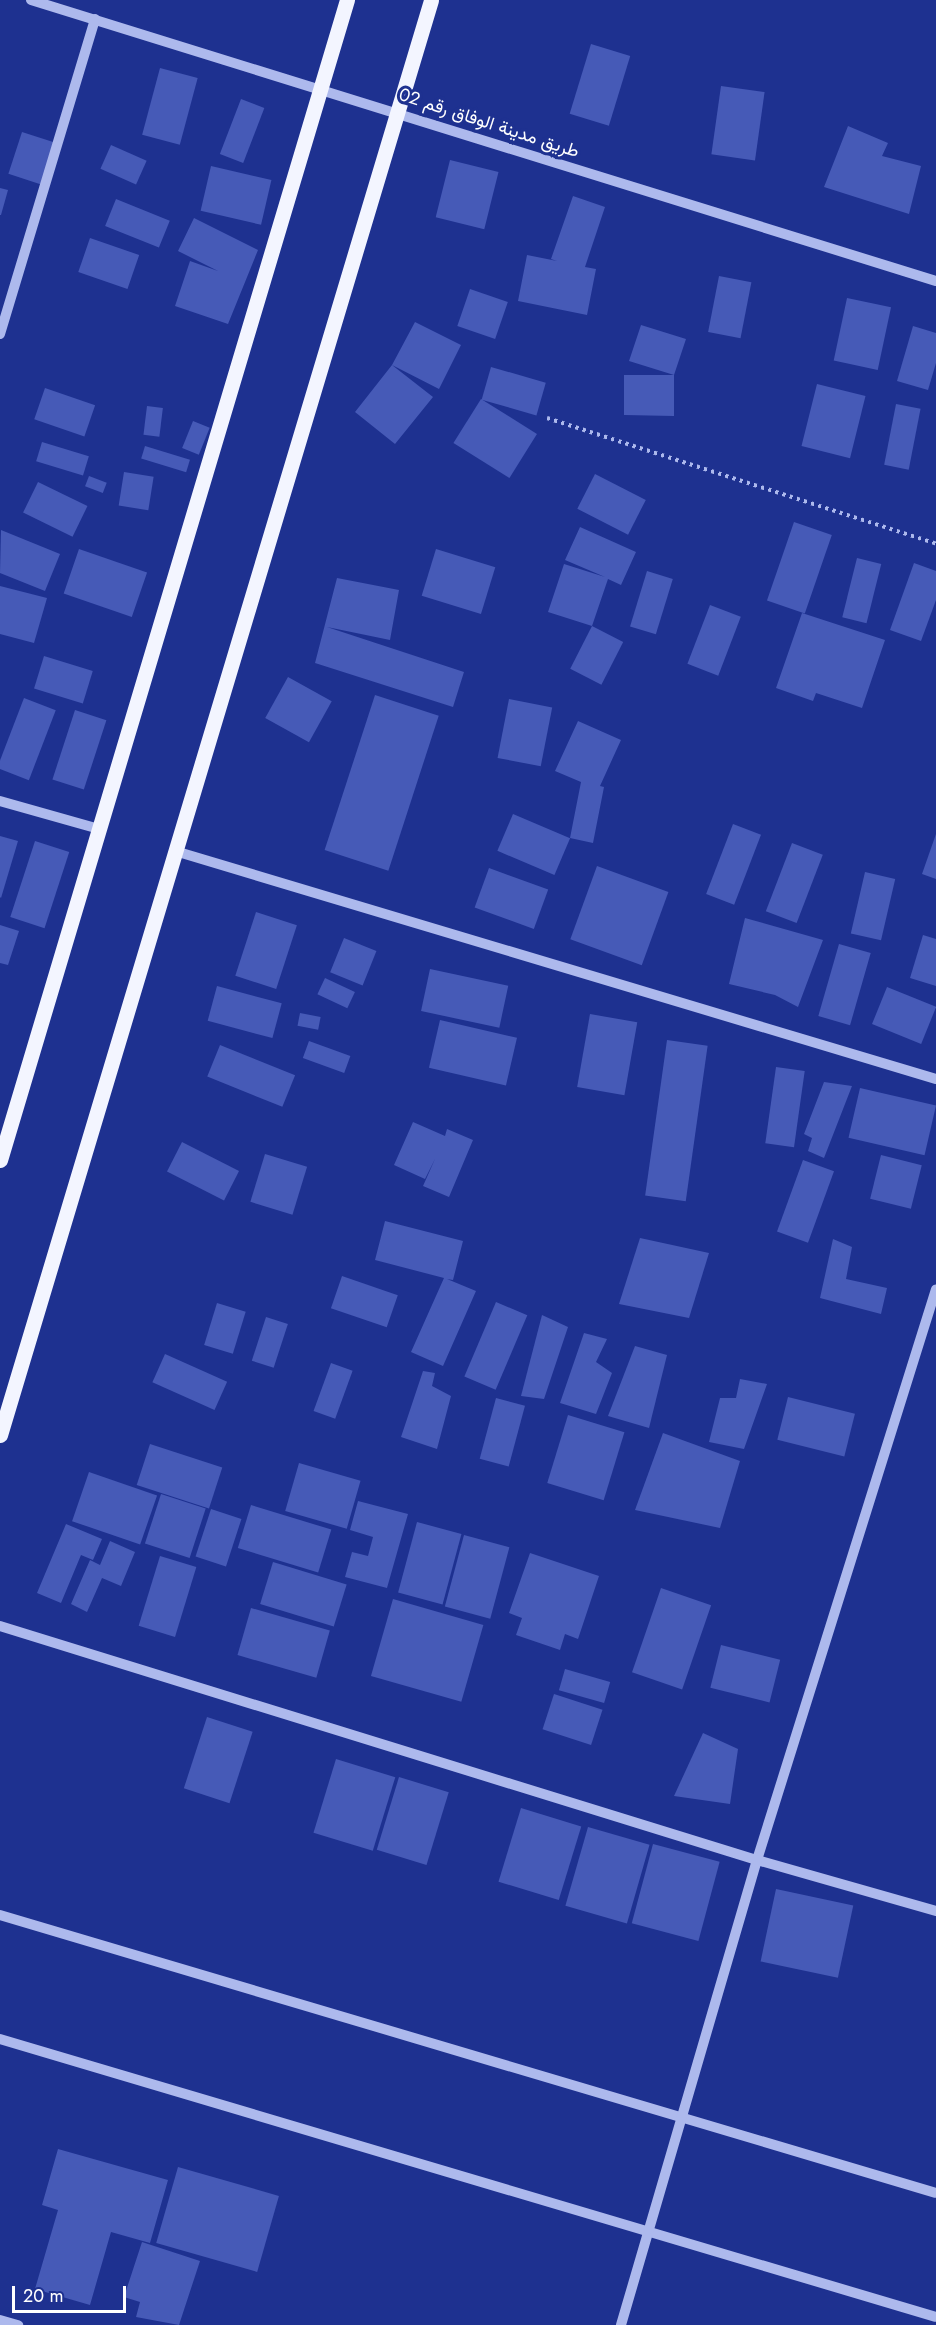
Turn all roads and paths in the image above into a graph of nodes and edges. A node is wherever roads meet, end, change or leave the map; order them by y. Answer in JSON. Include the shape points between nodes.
{"nodes":[{"id":1,"x":31,"y":0,"type":"edge"},
{"id":2,"x":347,"y":0,"type":"edge"},
{"id":3,"x":431,"y":0,"type":"edge"},
{"id":4,"x":95,"y":19,"type":"junction"},
{"id":5,"x":320,"y":88,"type":"junction"},
{"id":6,"x":396,"y":111,"type":"junction"},
{"id":7,"x":936,"y":281,"type":"edge"},
{"id":8,"x":0,"y":334,"type":"edge"},
{"id":9,"x":548,"y":418,"type":"dead end"},
{"id":10,"x":936,"y":544,"type":"edge"},
{"id":11,"x":0,"y":801,"type":"edge"},
{"id":12,"x":99,"y":829,"type":"junction"},
{"id":13,"x":175,"y":851,"type":"junction"},
{"id":14,"x":936,"y":1079,"type":"edge"},
{"id":15,"x":0,"y":1160,"type":"edge"},
{"id":16,"x":936,"y":1289,"type":"edge"},
{"id":17,"x":0,"y":1435,"type":"edge"},
{"id":18,"x":0,"y":1626,"type":"edge"},
{"id":19,"x":757,"y":1860,"type":"junction"},
{"id":20,"x":936,"y":1911,"type":"edge"},
{"id":21,"x":0,"y":1915,"type":"edge"},
{"id":22,"x":0,"y":2039,"type":"edge"},
{"id":23,"x":679,"y":2118,"type":"junction"},
{"id":24,"x":936,"y":2193,"type":"edge"},
{"id":25,"x":648,"y":2233,"type":"junction"},
{"id":26,"x":936,"y":2317,"type":"edge"},
{"id":27,"x":0,"y":2320,"type":"edge"},
{"id":28,"x":18,"y":2325,"type":"edge"},
{"id":29,"x":621,"y":2325,"type":"edge"}],
"edges":[{"from":1,"to":4,"type":"street","name":"طريق مدينة الوفاق رقم 02"},
{"from":2,"to":5,"type":"main road"},
{"from":3,"to":6,"type":"main road"},
{"from":4,"to":5,"type":"street","name":"طريق مدينة الوفاق رقم 02"},
{"from":4,"to":8,"type":"street"},
{"from":5,"to":6,"type":"street","name":"طريق مدينة الوفاق رقم 02"},
{"from":5,"to":12,"type":"main road"},
{"from":6,"to":7,"type":"street","name":"طريق مدينة الوفاق رقم 02"},
{"from":6,"to":13,"type":"main road"},
{"from":9,"to":10,"type":"path"},
{"from":11,"to":12,"type":"street"},
{"from":12,"to":15,"type":"main road"},
{"from":13,"to":14,"type":"street"},
{"from":13,"to":17,"type":"main road"},
{"from":16,"to":19,"type":"street"},
{"from":18,"to":19,"type":"street"},
{"from":19,"to":20,"type":"street"},
{"from":19,"to":23,"type":"street"},
{"from":21,"to":23,"type":"street"},
{"from":22,"to":25,"type":"street"},
{"from":23,"to":24,"type":"street"},
{"from":23,"to":25,"type":"street"},
{"from":25,"to":26,"type":"street"},
{"from":25,"to":29,"type":"street"},
{"from":27,"to":28,"type":"street"}]}
